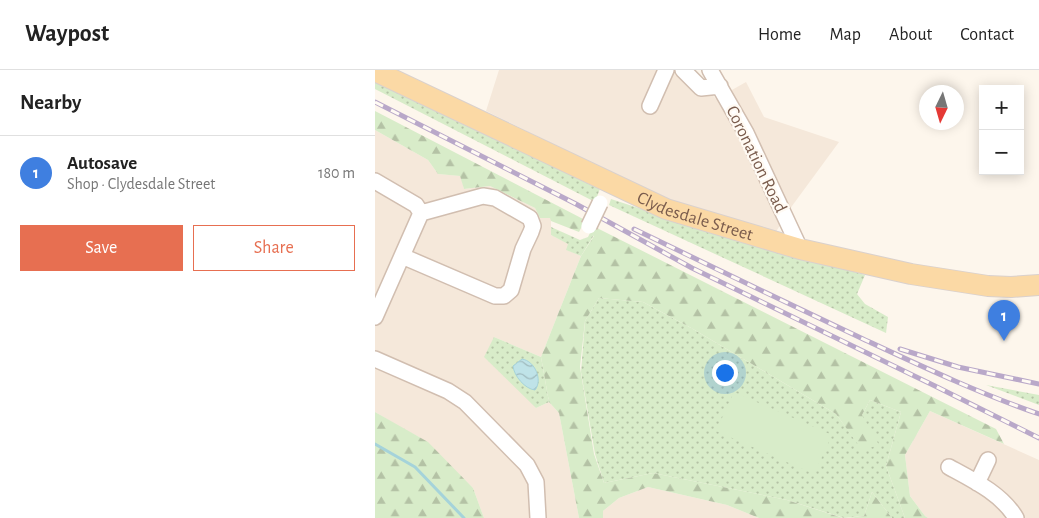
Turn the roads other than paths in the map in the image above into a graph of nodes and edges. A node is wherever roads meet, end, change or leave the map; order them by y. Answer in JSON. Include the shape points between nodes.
{"nodes":[{"id":1,"x":666,"y":70,"type":"edge"},
{"id":2,"x":683,"y":70,"type":"edge"},
{"id":3,"x":710,"y":70,"type":"edge"},
{"id":4,"x":375,"y":71,"type":"edge"},
{"id":5,"x":720,"y":86,"type":"junction"},
{"id":6,"x":650,"y":106,"type":"dead end"},
{"id":7,"x":375,"y":181,"type":"edge"},
{"id":8,"x":608,"y":183,"type":"junction"},
{"id":9,"x":421,"y":214,"type":"junction"},
{"id":10,"x":589,"y":226,"type":"dead end"},
{"id":11,"x":800,"y":250,"type":"junction"},
{"id":12,"x":402,"y":256,"type":"junction"},
{"id":13,"x":1039,"y":285,"type":"edge"},
{"id":14,"x":375,"y":317,"type":"edge"},
{"id":15,"x":375,"y":359,"type":"edge"},
{"id":16,"x":988,"y":460,"type":"dead end"},
{"id":17,"x":949,"y":467,"type":"dead end"},
{"id":18,"x":977,"y":483,"type":"junction"},
{"id":19,"x":538,"y":518,"type":"edge"},
{"id":20,"x":1016,"y":518,"type":"edge"}],
"edges":[{"from":1,"to":6,"type":"street"},
{"from":2,"to":5,"type":"street","via":[[701,88]]},
{"from":3,"to":5,"type":"street","name":"Coronation Road"},
{"from":4,"to":8,"type":"main road","name":"Clydesdale Street"},
{"from":5,"to":11,"type":"street","name":"Coronation Road","via":[[746,133]]},
{"from":7,"to":9,"type":"street","via":[[416,205]]},
{"from":8,"to":10,"type":"street","bridge":true},
{"from":8,"to":11,"type":"main road","name":"Clydesdale Street","via":[[666,209]]},
{"from":9,"to":12,"type":"street"},
{"from":9,"to":12,"type":"street","via":[[483,196],[495,198],[530,218],[531,232],[511,290],[504,296],[495,296]]},
{"from":11,"to":13,"type":"main road","name":"Clydesdale Street","via":[[955,282],[1011,287]]},
{"from":12,"to":14,"type":"street"},
{"from":15,"to":19,"type":"street","via":[[448,391],[465,402],[527,465],[537,490]]},
{"from":16,"to":18,"type":"street"},
{"from":17,"to":18,"type":"street"},
{"from":18,"to":20,"type":"street","via":[[1011,510]]}]}
